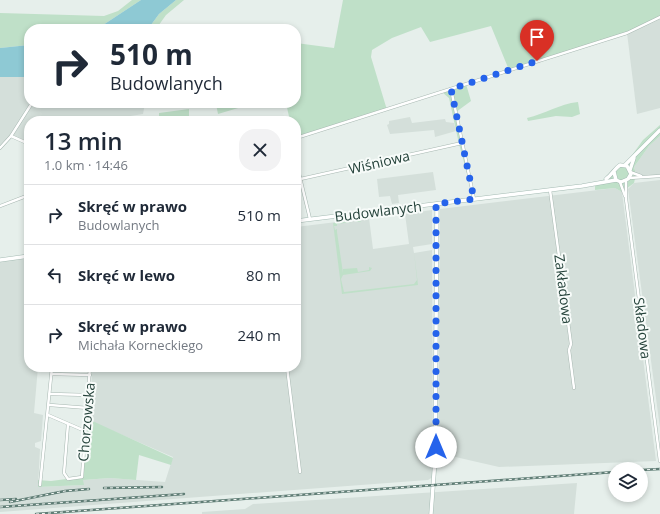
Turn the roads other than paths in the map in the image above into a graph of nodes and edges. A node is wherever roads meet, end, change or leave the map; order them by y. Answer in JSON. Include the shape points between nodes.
{"nodes":[{"id":1,"x":660,"y":17,"type":"edge"},
{"id":2,"x":451,"y":89,"type":"junction"},
{"id":3,"x":29,"y":108,"type":"edge"},
{"id":4,"x":660,"y":130,"type":"edge"},
{"id":5,"x":11,"y":136,"type":"junction"},
{"id":6,"x":301,"y":136,"type":"edge"},
{"id":7,"x":24,"y":142,"type":"edge"},
{"id":8,"x":462,"y":143,"type":"junction"},
{"id":9,"x":0,"y":148,"type":"edge"},
{"id":10,"x":634,"y":157,"type":"junction"},
{"id":11,"x":625,"y":165,"type":"junction"},
{"id":12,"x":630,"y":171,"type":"junction"},
{"id":13,"x":614,"y":172,"type":"junction"},
{"id":14,"x":644,"y":176,"type":"junction"},
{"id":15,"x":660,"y":176,"type":"edge"},
{"id":16,"x":301,"y":180,"type":"edge"},
{"id":17,"x":618,"y":180,"type":"junction"},
{"id":18,"x":628,"y":180,"type":"junction"},
{"id":19,"x":603,"y":181,"type":"junction"},
{"id":20,"x":301,"y":184,"type":"edge"},
{"id":21,"x":550,"y":190,"type":"junction"},
{"id":22,"x":626,"y":196,"type":"junction"},
{"id":23,"x":24,"y":198,"type":"edge"},
{"id":24,"x":474,"y":199,"type":"junction"},
{"id":25,"x":436,"y":204,"type":"junction"},
{"id":26,"x":0,"y":206,"type":"edge"},
{"id":27,"x":310,"y":219,"type":"junction"},
{"id":28,"x":301,"y":220,"type":"edge"},
{"id":29,"x":24,"y":257,"type":"edge"},
{"id":30,"x":0,"y":260,"type":"edge"},
{"id":31,"x":288,"y":372,"type":"edge"},
{"id":32,"x":52,"y":374,"type":"joint"},
{"id":33,"x":90,"y":375,"type":"joint"},
{"id":34,"x":574,"y":388,"type":"dead end"},
{"id":35,"x":51,"y":394,"type":"junction"},
{"id":36,"x":88,"y":395,"type":"junction"},
{"id":37,"x":50,"y":405,"type":"junction"},
{"id":38,"x":88,"y":408,"type":"junction"},
{"id":39,"x":48,"y":415,"type":"junction"},
{"id":40,"x":68,"y":424,"type":"junction"},
{"id":41,"x":85,"y":431,"type":"junction"},
{"id":42,"x":660,"y":461,"type":"edge"},
{"id":43,"x":300,"y":472,"type":"dead end"},
{"id":44,"x":40,"y":485,"type":"dead end"},
{"id":45,"x":431,"y":514,"type":"edge"}],
"edges":[{"from":1,"to":2,"type":"street","via":[[627,33]]},
{"from":2,"to":6,"type":"street"},
{"from":2,"to":8,"type":"street"},
{"from":3,"to":5,"type":"street"},
{"from":4,"to":10,"type":"main road"},
{"from":5,"to":7,"type":"street"},
{"from":5,"to":9,"type":"street"},
{"from":8,"to":16,"type":"street","name":"Wiśniowa"},
{"from":8,"to":24,"type":"street"},
{"from":10,"to":11,"type":"main road"},
{"from":10,"to":12,"type":"main road"},
{"from":11,"to":12,"type":"main road"},
{"from":11,"to":13,"type":"main road","via":[[618,166]]},
{"from":12,"to":14,"type":"street"},
{"from":12,"to":18,"type":"main road"},
{"from":13,"to":17,"type":"main road"},
{"from":13,"to":19,"type":"main road","name":"Budowlanych"},
{"from":14,"to":15,"type":"street"},
{"from":14,"to":18,"type":"street"},
{"from":17,"to":18,"type":"main road"},
{"from":17,"to":19,"type":"main road","name":"Budowlanych"},
{"from":17,"to":22,"type":"street","name":"Składowa"},
{"from":18,"to":22,"type":"street","name":"Składowa"},
{"from":19,"to":21,"type":"main road","name":"Budowlanych"},
{"from":20,"to":27,"type":"street"},
{"from":21,"to":24,"type":"main road","name":"Budowlanych"},
{"from":21,"to":34,"type":"street","name":"Zakładowa","via":[[569,330]]},
{"from":22,"to":42,"type":"street","name":"Składowa"},
{"from":23,"to":26,"type":"street"},
{"from":24,"to":25,"type":"main road","name":"Budowlanych"},
{"from":25,"to":27,"type":"main road","name":"Budowlanych"},
{"from":25,"to":45,"type":"main road","via":[[435,460]]},
{"from":27,"to":28,"type":"main road","name":"Budowlanych"},
{"from":29,"to":30,"type":"main road"},
{"from":31,"to":43,"type":"street"},
{"from":32,"to":33,"type":"street"},
{"from":32,"to":35,"type":"street"},
{"from":33,"to":36,"type":"street","name":"Chorzowska"},
{"from":35,"to":36,"type":"street"},
{"from":35,"to":37,"type":"street"},
{"from":36,"to":38,"type":"street","name":"Chorzowska"},
{"from":37,"to":38,"type":"street"},
{"from":37,"to":39,"type":"street"},
{"from":38,"to":41,"type":"street","name":"Chorzowska"},
{"from":39,"to":40,"type":"street"},
{"from":39,"to":44,"type":"street"},
{"from":40,"to":41,"type":"street"},
{"from":40,"to":41,"type":"street","name":"Chorzowska","via":[[64,473],[68,479],[82,477]]}]}
